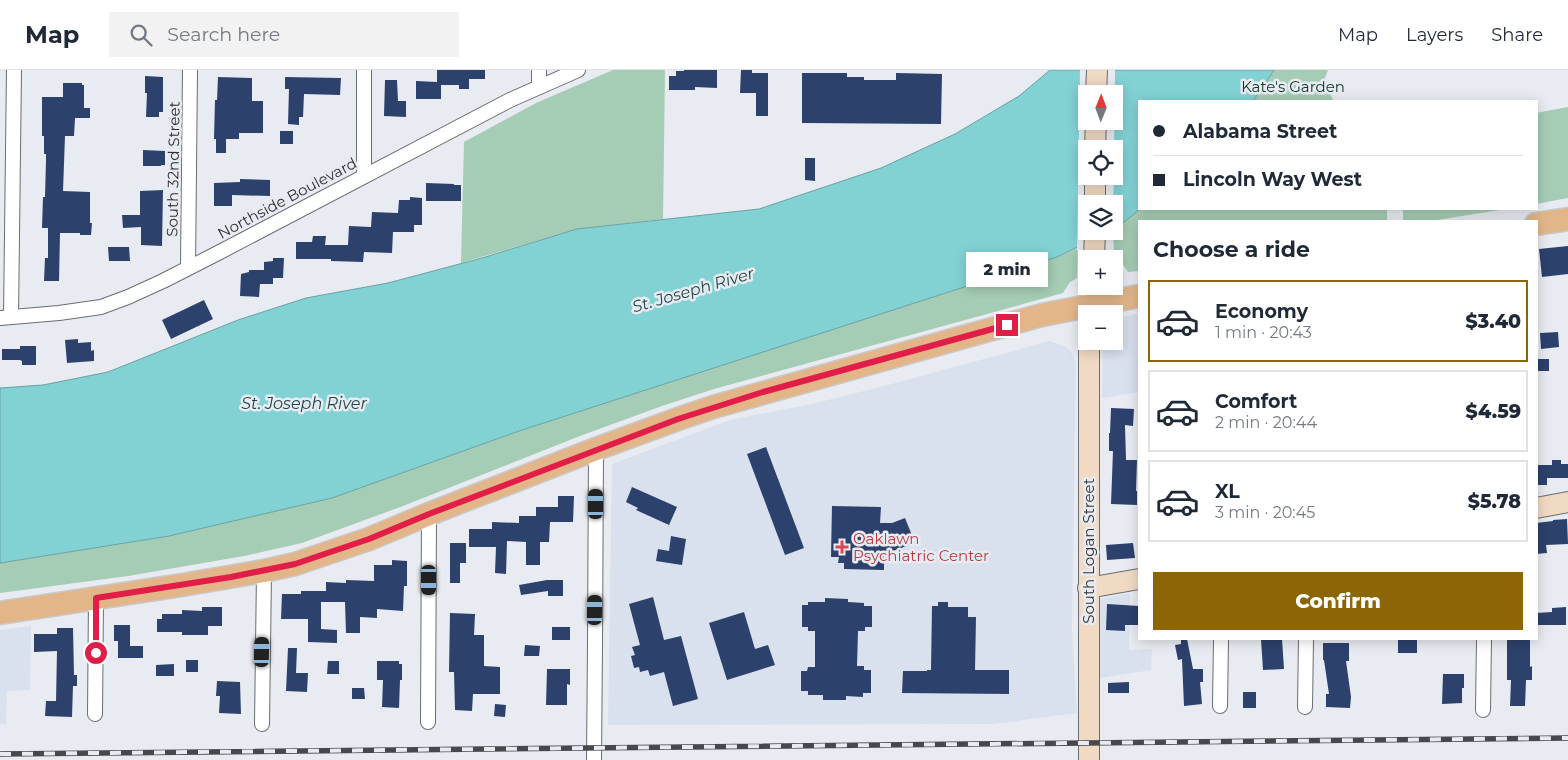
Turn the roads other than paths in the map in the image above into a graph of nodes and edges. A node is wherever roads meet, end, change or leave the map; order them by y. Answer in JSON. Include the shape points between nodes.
{"nodes":[{"id":1,"x":14,"y":70,"type":"edge"},
{"id":2,"x":190,"y":70,"type":"edge"},
{"id":3,"x":364,"y":70,"type":"edge"},
{"id":4,"x":539,"y":70,"type":"edge"},
{"id":5,"x":578,"y":70,"type":"edge"},
{"id":6,"x":1097,"y":70,"type":"edge"},
{"id":7,"x":1096,"y":85,"type":"edge"},
{"id":8,"x":538,"y":87,"type":"junction"},
{"id":9,"x":364,"y":176,"type":"junction"},
{"id":10,"x":1568,"y":219,"type":"edge"},
{"id":11,"x":1538,"y":224,"type":"edge"},
{"id":12,"x":188,"y":268,"type":"junction"},
{"id":13,"x":1138,"y":296,"type":"edge"},
{"id":14,"x":1092,"y":301,"type":"edge"},
{"id":15,"x":5,"y":317,"type":"edge"},
{"id":16,"x":1089,"y":350,"type":"edge"},
{"id":17,"x":596,"y":450,"type":"junction"},
{"id":18,"x":1568,"y":502,"type":"edge"},
{"id":19,"x":1538,"y":508,"type":"edge"},
{"id":20,"x":429,"y":514,"type":"junction"},
{"id":21,"x":264,"y":571,"type":"junction"},
{"id":22,"x":1138,"y":579,"type":"edge"},
{"id":23,"x":1088,"y":588,"type":"junction"},
{"id":24,"x":96,"y":598,"type":"junction"},
{"id":25,"x":0,"y":613,"type":"edge"},
{"id":26,"x":1220,"y":640,"type":"edge"},
{"id":27,"x":1306,"y":640,"type":"edge"},
{"id":28,"x":1484,"y":640,"type":"edge"},
{"id":29,"x":1220,"y":706,"type":"dead end"},
{"id":30,"x":1305,"y":707,"type":"dead end"},
{"id":31,"x":1482,"y":710,"type":"dead end"},
{"id":32,"x":95,"y":714,"type":"dead end"},
{"id":33,"x":428,"y":722,"type":"dead end"},
{"id":34,"x":262,"y":724,"type":"dead end"},
{"id":35,"x":594,"y":760,"type":"edge"},
{"id":36,"x":1089,"y":760,"type":"edge"}],
"edges":[{"from":1,"to":15,"type":"street"},
{"from":2,"to":12,"type":"street","name":"South 32nd Street"},
{"from":3,"to":9,"type":"street"},
{"from":4,"to":8,"type":"street"},
{"from":5,"to":8,"type":"street","name":"Northside Boulevard"},
{"from":6,"to":7,"type":"street"},
{"from":8,"to":9,"type":"street","name":"Northside Boulevard"},
{"from":9,"to":12,"type":"street","name":"Northside Boulevard"},
{"from":10,"to":11,"type":"main road"},
{"from":12,"to":15,"type":"street","name":"Northside Boulevard","via":[[101,307]]},
{"from":13,"to":14,"type":"main road"},
{"from":14,"to":17,"type":"main road","via":[[729,402]]},
{"from":16,"to":23,"type":"street","name":"South Logan Street"},
{"from":17,"to":20,"type":"main road"},
{"from":17,"to":35,"type":"street"},
{"from":18,"to":19,"type":"street"},
{"from":20,"to":21,"type":"main road","via":[[326,554]]},
{"from":20,"to":33,"type":"street"},
{"from":21,"to":24,"type":"main road"},
{"from":21,"to":34,"type":"street"},
{"from":22,"to":23,"type":"street"},
{"from":23,"to":36,"type":"street","name":"South Logan Street"},
{"from":24,"to":25,"type":"main road"},
{"from":24,"to":32,"type":"street"},
{"from":26,"to":29,"type":"street"},
{"from":27,"to":30,"type":"street"},
{"from":28,"to":31,"type":"street"}]}
